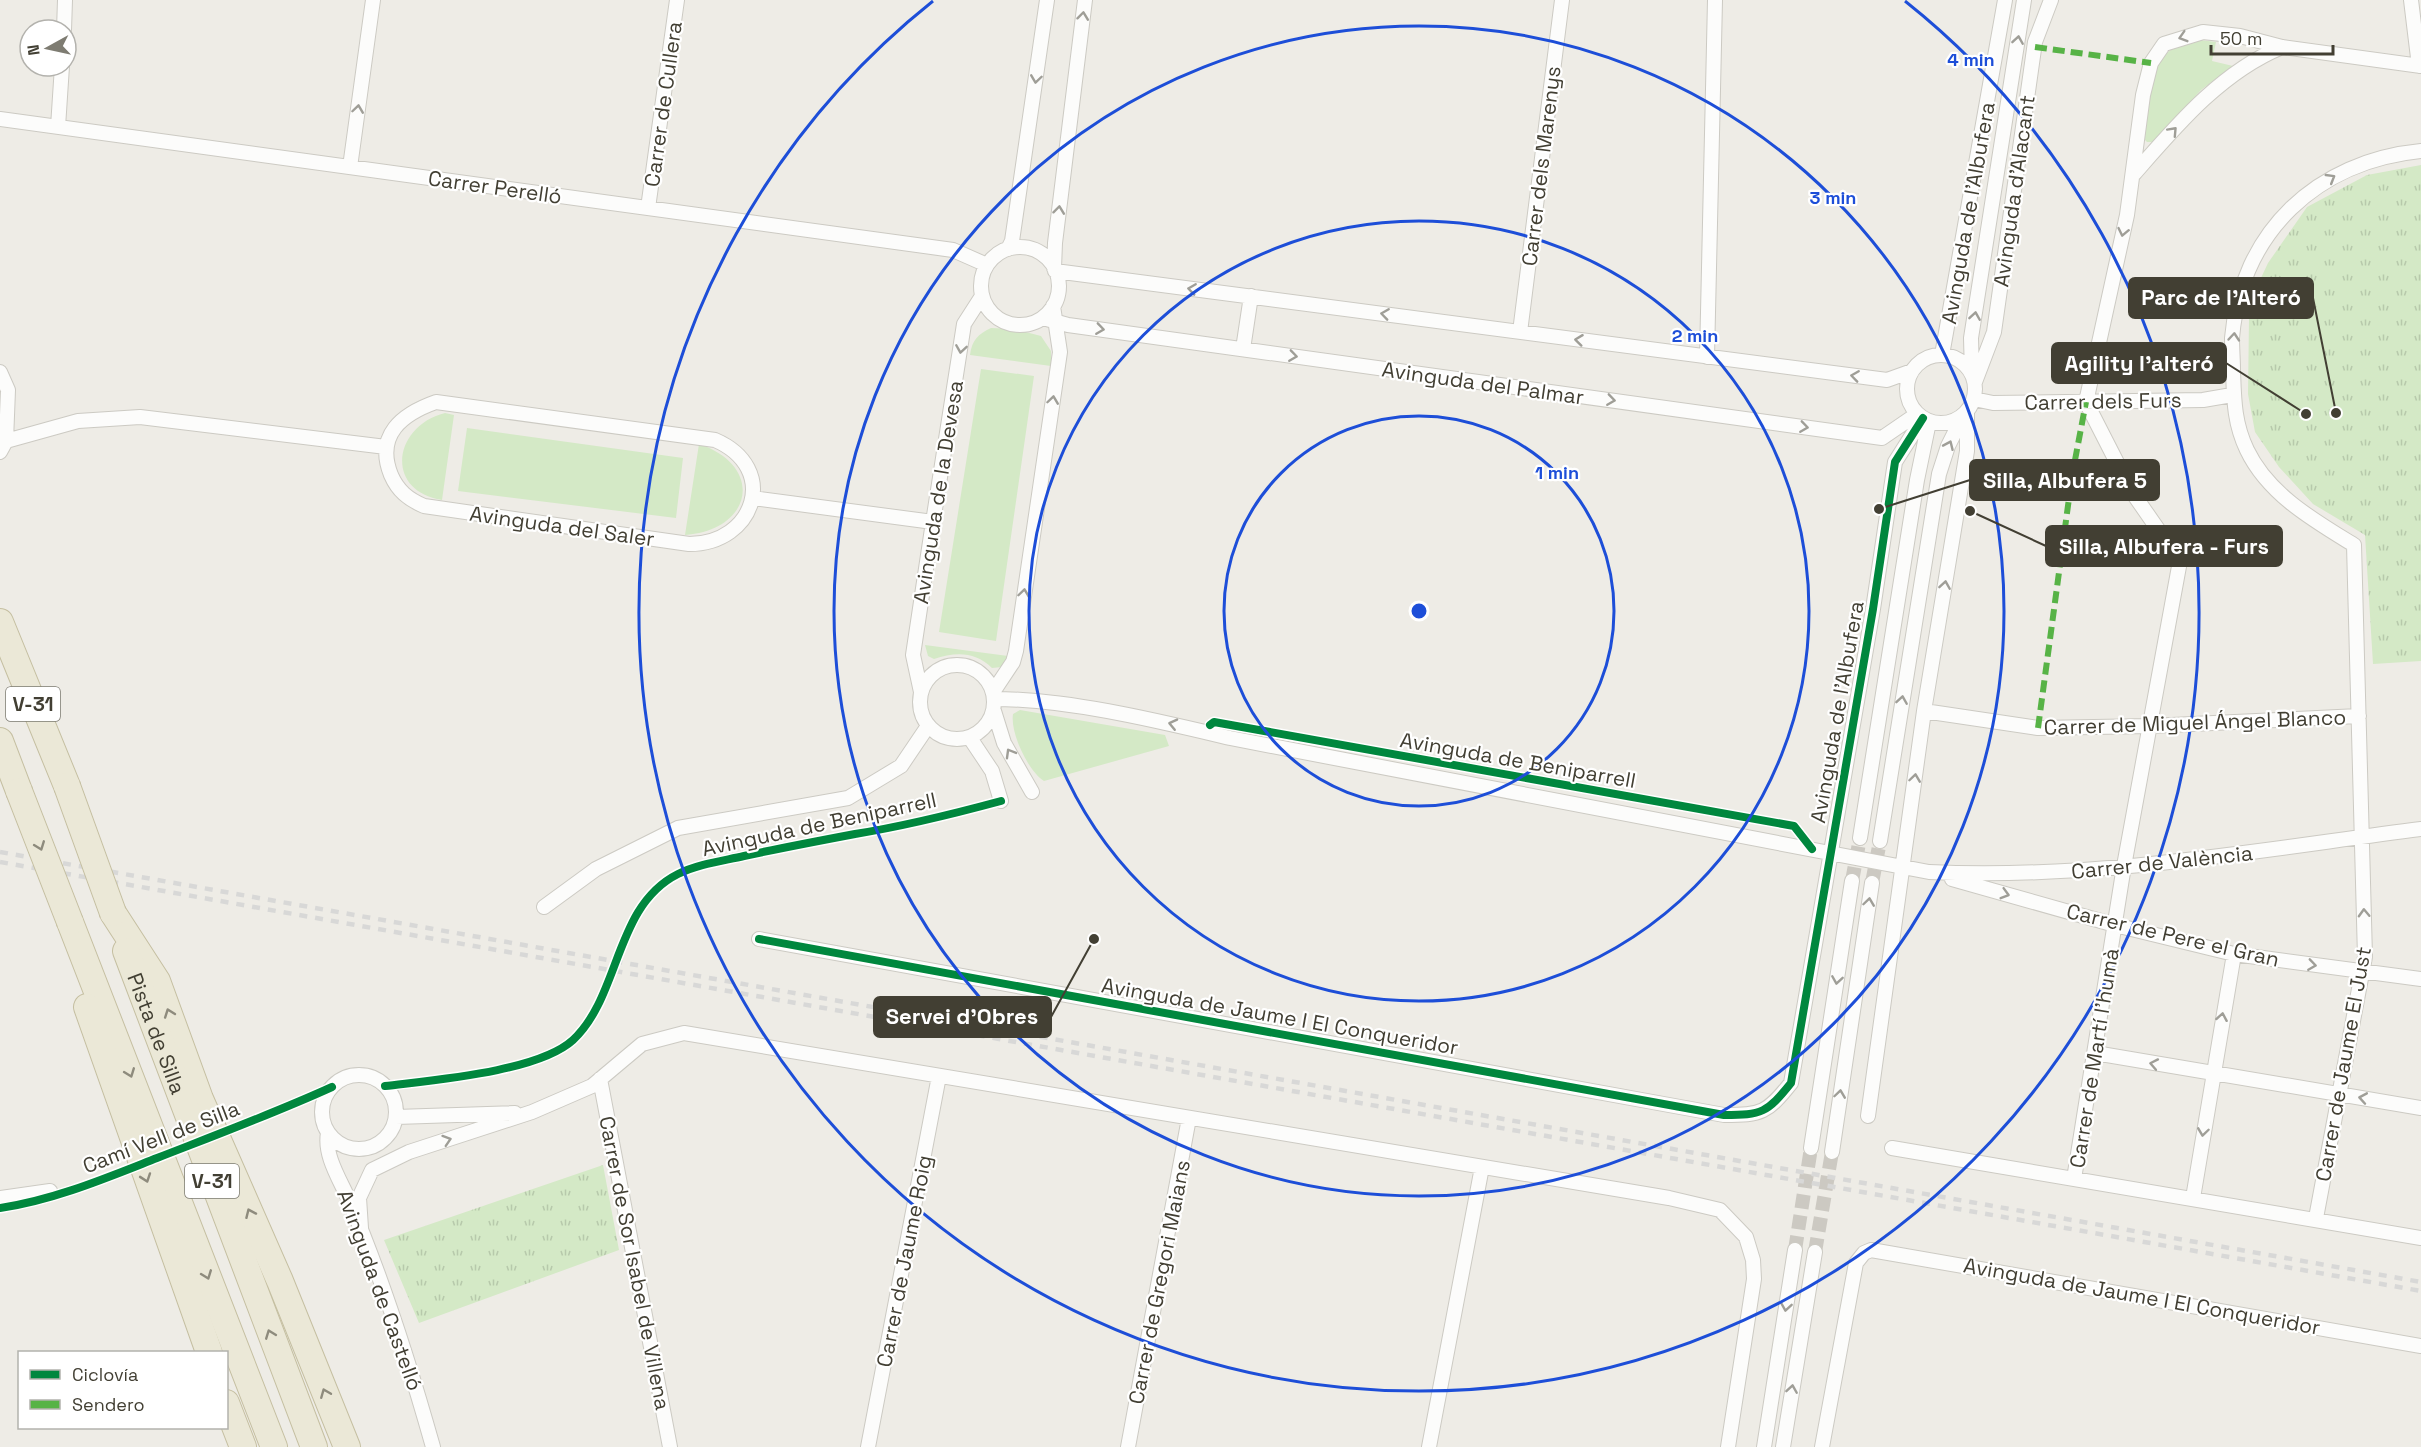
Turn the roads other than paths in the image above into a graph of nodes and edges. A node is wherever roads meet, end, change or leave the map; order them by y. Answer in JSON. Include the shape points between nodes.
{"nodes":[{"id":1,"x":65,"y":0,"type":"edge"},
{"id":2,"x":373,"y":0,"type":"edge"},
{"id":3,"x":677,"y":0,"type":"edge"},
{"id":4,"x":1047,"y":0,"type":"edge"},
{"id":5,"x":1085,"y":0,"type":"edge"},
{"id":6,"x":1562,"y":0,"type":"edge"},
{"id":7,"x":1715,"y":0,"type":"edge"},
{"id":8,"x":2005,"y":0,"type":"edge"},
{"id":9,"x":2024,"y":0,"type":"edge"},
{"id":10,"x":2051,"y":0,"type":"edge"},
{"id":11,"x":2411,"y":0,"type":"edge"},
{"id":12,"x":64,"y":18,"type":"edge"},
{"id":13,"x":2282,"y":47,"type":"junction"},
{"id":14,"x":2420,"y":66,"type":"edge"},
{"id":15,"x":61,"y":78,"type":"edge"},
{"id":16,"x":0,"y":119,"type":"edge"},
{"id":17,"x":58,"y":127,"type":"junction"},
{"id":18,"x":2421,"y":151,"type":"edge"},
{"id":19,"x":350,"y":167,"type":"junction"},
{"id":20,"x":2134,"y":174,"type":"junction"},
{"id":21,"x":648,"y":208,"type":"junction"},
{"id":22,"x":1008,"y":249,"type":"junction"},
{"id":23,"x":987,"y":265,"type":"junction"},
{"id":24,"x":1055,"y":270,"type":"junction"},
{"id":25,"x":982,"y":296,"type":"junction"},
{"id":26,"x":1251,"y":296,"type":"junction"},
{"id":27,"x":1049,"y":320,"type":"junction"},
{"id":28,"x":1520,"y":332,"type":"junction"},
{"id":29,"x":1243,"y":349,"type":"junction"},
{"id":30,"x":1942,"y":355,"type":"junction"},
{"id":31,"x":1707,"y":357,"type":"junction"},
{"id":32,"x":1912,"y":371,"type":"junction"},
{"id":33,"x":0,"y":372,"type":"edge"},
{"id":34,"x":1973,"y":378,"type":"junction"},
{"id":35,"x":2232,"y":395,"type":"junction"},
{"id":36,"x":1974,"y":399,"type":"junction"},
{"id":37,"x":2086,"y":402,"type":"junction"},
{"id":38,"x":1964,"y":415,"type":"junction"},
{"id":39,"x":1923,"y":418,"type":"junction"},
{"id":40,"x":3,"y":446,"type":"edge"},
{"id":41,"x":386,"y":447,"type":"junction"},
{"id":42,"x":753,"y":498,"type":"junction"},
{"id":43,"x":933,"y":522,"type":"junction"},
{"id":44,"x":0,"y":622,"type":"edge"},
{"id":45,"x":921,"y":692,"type":"junction"},
{"id":46,"x":994,"y":701,"type":"junction"},
{"id":47,"x":1924,"y":711,"type":"junction"},
{"id":48,"x":2359,"y":716,"type":"junction"},
{"id":49,"x":927,"y":726,"type":"junction"},
{"id":50,"x":2150,"y":726,"type":"junction"},
{"id":51,"x":970,"y":738,"type":"junction"},
{"id":52,"x":0,"y":741,"type":"edge"},
{"id":53,"x":1032,"y":792,"type":"dead end"},
{"id":54,"x":1001,"y":801,"type":"dead end"},
{"id":55,"x":2421,"y":828,"type":"edge"},
{"id":56,"x":2362,"y":836,"type":"junction"},
{"id":57,"x":1860,"y":838,"type":"tunnel mouth"},
{"id":58,"x":1880,"y":841,"type":"tunnel mouth"},
{"id":59,"x":1831,"y":852,"type":"junction"},
{"id":60,"x":1903,"y":866,"type":"junction"},
{"id":61,"x":2124,"y":866,"type":"junction"},
{"id":62,"x":1929,"y":872,"type":"junction"},
{"id":63,"x":1852,"y":881,"type":"tunnel mouth"},
{"id":64,"x":1872,"y":883,"type":"tunnel mouth"},
{"id":65,"x":544,"y":907,"type":"dead end"},
{"id":66,"x":113,"y":913,"type":"junction"},
{"id":67,"x":70,"y":922,"type":"junction"},
{"id":68,"x":2115,"y":925,"type":"junction"},
{"id":69,"x":759,"y":939,"type":"dead end"},
{"id":70,"x":2234,"y":954,"type":"junction"},
{"id":71,"x":2363,"y":972,"type":"junction"},
{"id":72,"x":2421,"y":979,"type":"edge"},
{"id":73,"x":2095,"y":1053,"type":"junction"},
{"id":74,"x":2211,"y":1074,"type":"junction"},
{"id":75,"x":939,"y":1076,"type":"junction"},
{"id":76,"x":600,"y":1079,"type":"junction"},
{"id":77,"x":2340,"y":1094,"type":"junction"},
{"id":78,"x":2421,"y":1108,"type":"edge"},
{"id":79,"x":532,"y":1112,"type":"junction"},
{"id":80,"x":1724,"y":1115,"type":"joint"},
{"id":81,"x":1868,"y":1116,"type":"dead end"},
{"id":82,"x":396,"y":1117,"type":"junction"},
{"id":83,"x":1189,"y":1118,"type":"junction"},
{"id":84,"x":328,"y":1133,"type":"junction"},
{"id":85,"x":385,"y":1139,"type":"junction"},
{"id":86,"x":1811,"y":1148,"type":"tunnel mouth"},
{"id":87,"x":1892,"y":1148,"type":"dead end"},
{"id":88,"x":409,"y":1152,"type":"junction"},
{"id":89,"x":1832,"y":1152,"type":"tunnel mouth"},
{"id":90,"x":1482,"y":1167,"type":"junction"},
{"id":91,"x":2074,"y":1179,"type":"junction"},
{"id":92,"x":50,"y":1191,"type":"dead end"},
{"id":93,"x":0,"y":1198,"type":"edge"},
{"id":94,"x":2193,"y":1198,"type":"junction"},
{"id":95,"x":2316,"y":1218,"type":"junction"},
{"id":96,"x":361,"y":1228,"type":"junction"},
{"id":97,"x":2421,"y":1238,"type":"edge"},
{"id":98,"x":1796,"y":1250,"type":"tunnel mouth"},
{"id":99,"x":1815,"y":1252,"type":"tunnel mouth"},
{"id":100,"x":2421,"y":1346,"type":"edge"},
{"id":101,"x":207,"y":1351,"type":"edge"},
{"id":102,"x":228,"y":1408,"type":"edge"},
{"id":103,"x":243,"y":1447,"type":"edge"},
{"id":104,"x":274,"y":1447,"type":"edge"},
{"id":105,"x":314,"y":1447,"type":"edge"},
{"id":106,"x":347,"y":1447,"type":"edge"},
{"id":107,"x":433,"y":1447,"type":"edge"},
{"id":108,"x":670,"y":1447,"type":"edge"},
{"id":109,"x":868,"y":1447,"type":"edge"},
{"id":110,"x":1128,"y":1447,"type":"edge"},
{"id":111,"x":1429,"y":1447,"type":"edge"},
{"id":112,"x":1728,"y":1447,"type":"edge"},
{"id":113,"x":1764,"y":1447,"type":"edge"},
{"id":114,"x":1783,"y":1447,"type":"edge"},
{"id":115,"x":1822,"y":1447,"type":"edge"}],
"edges":[{"from":1,"to":12,"type":"street"},
{"from":19,"to":2,"type":"street","one_way":true},
{"from":3,"to":21,"type":"street","name":"Carrer de Cullera"},
{"from":4,"to":22,"type":"street","one_way":true},
{"from":24,"to":5,"type":"street","one_way":true},
{"from":6,"to":28,"type":"street","name":"Carrer dels Marenys"},
{"from":7,"to":31,"type":"street"},
{"from":8,"to":30,"type":"street","name":"Avinguda de l'Albufera"},
{"from":34,"to":9,"type":"street","name":"Avinguda de l'Albufera","one_way":true,"via":[[1971,338]]},
{"from":10,"to":34,"type":"street","name":"Avinguda d'Alacant","via":[[2036,42],[1994,332]]},
{"from":11,"to":14,"type":"street"},
{"from":13,"to":14,"type":"street"},
{"from":20,"to":13,"type":"street","one_way":true,"via":[[2219,86],[2256,57]]},
{"from":13,"to":20,"type":"street","one_way":true,"via":[[2203,32],[2164,44],[2151,63],[2143,95]]},
{"from":15,"to":17,"type":"street"},
{"from":16,"to":17,"type":"street","name":"Carrer Perelló"},
{"from":17,"to":19,"type":"street","name":"Carrer Perelló"},
{"from":35,"to":18,"type":"street","one_way":true,"via":[[2232,338],[2242,288],[2281,216],[2306,193],[2341,172],[2384,156]]},
{"from":19,"to":21,"type":"street","name":"Carrer Perelló"},
{"from":20,"to":37,"type":"street","one_way":true},
{"from":21,"to":23,"type":"street","name":"Carrer Perelló","via":[[953,250]]},
{"from":22,"to":23,"type":"street"},
{"from":22,"to":24,"type":"street","via":[[1023,247],[1036,251]]},
{"from":23,"to":25,"type":"street"},
{"from":26,"to":24,"type":"street","one_way":true},
{"from":24,"to":27,"type":"street","via":[[1058,294]]},
{"from":25,"to":27,"type":"street","via":[[998,319],[1010,324]]},
{"from":25,"to":43,"type":"street","name":"Avinguda de la Devesa","one_way":true,"via":[[964,324]]},
{"from":28,"to":26,"type":"street","one_way":true},
{"from":26,"to":29,"type":"street"},
{"from":27,"to":29,"type":"street","name":"Avinguda del Palmar","one_way":true},
{"from":46,"to":27,"type":"street","one_way":true,"via":[[1016,651],[1060,352]]},
{"from":31,"to":28,"type":"street","one_way":true},
{"from":29,"to":39,"type":"street","name":"Avinguda del Palmar","one_way":true,"via":[[1882,438]]},
{"from":30,"to":32,"type":"street","via":[[1924,359]]},
{"from":30,"to":34,"type":"street","via":[[1961,361]]},
{"from":32,"to":31,"type":"street","one_way":true,"via":[[1887,380]]},
{"from":32,"to":39,"type":"street","via":[[1907,392],[1910,404]]},
{"from":33,"to":40,"type":"street","via":[[8,390]]},
{"from":34,"to":36,"type":"street"},
{"from":35,"to":37,"type":"street","name":"Carrer dels Furs","via":[[2203,400]]},
{"from":35,"to":48,"type":"street","name":"Carrer de Jaume El Just","via":[[2237,426],[2247,451],[2270,484],[2304,513],[2354,545]]},
{"from":36,"to":37,"type":"street","name":"Carrer dels Furs","via":[[1993,403]]},
{"from":36,"to":38,"type":"street"},
{"from":37,"to":50,"type":"street","name":"Carrer de Martí l'humà","via":[[2132,492],[2180,561]]},
{"from":38,"to":39,"type":"street","via":[[1951,423]]},
{"from":47,"to":38,"type":"street","one_way":true,"via":[[1967,452]]},
{"from":58,"to":38,"type":"street","one_way":true,"via":[[1941,462]]},
{"from":39,"to":57,"type":"street","name":"Avinguda de l'Albufera","via":[[1917,480]]},
{"from":39,"to":59,"type":"street","name":"Avinguda de l'Albufera","via":[[1894,462]]},
{"from":40,"to":41,"type":"street","via":[[78,421],[140,417]]},
{"from":41,"to":42,"type":"street","via":[[399,423],[436,402],[694,437],[727,445],[742,460],[752,483]]},
{"from":41,"to":42,"type":"street","name":"Avinguda del Saler","via":[[387,464],[395,484],[411,501],[424,506],[679,542],[705,544],[729,534],[749,512]]},
{"from":42,"to":43,"type":"street"},
{"from":43,"to":45,"type":"street","name":"Avinguda de la Devesa","via":[[913,655]]},
{"from":44,"to":66,"type":"highway","name":"Pista de Silla","number":"V-31","bridge":true,"via":[[67,786]]},
{"from":45,"to":46,"type":"street","via":[[938,670],[957,665],[978,671]]},
{"from":45,"to":49,"type":"street","via":[[921,714]]},
{"from":46,"to":51,"type":"street","via":[[981,731]]},
{"from":53,"to":46,"type":"street","one_way":true,"via":[[1004,743]]},
{"from":59,"to":46,"type":"street","name":"Avinguda de Beniparrell","one_way":true,"via":[[1166,723],[1024,699]]},
{"from":47,"to":50,"type":"street","name":"Carrer de Miguel Ángel Blanco","via":[[2038,728]]},
{"from":60,"to":47,"type":"street","one_way":true},
{"from":48,"to":50,"type":"street","name":"Carrer de Miguel Ángel Blanco"},
{"from":48,"to":56,"type":"street","name":"Carrer de Jaume El Just"},
{"from":49,"to":51,"type":"street","via":[[947,739]]},
{"from":49,"to":65,"type":"street","name":"Avinguda de Beniparrell","via":[[901,766],[848,798],[678,828],[596,869]]},
{"from":50,"to":61,"type":"street","name":"Carrer de Martí l'humà"},
{"from":51,"to":54,"type":"street","via":[[992,771]]},
{"from":52,"to":67,"type":"highway","name":"Pista de Silla","number":"V-31","one_way":true,"bridge":true},
{"from":55,"to":56,"type":"street","name":"Carrer de València"},
{"from":56,"to":61,"type":"street","name":"Carrer de València","via":[[2236,856]]},
{"from":71,"to":56,"type":"street","name":"Carrer de Jaume El Just","one_way":true,"via":[[2366,957]]},
{"from":59,"to":60,"type":"street","name":"Avinguda de Beniparrell"},
{"from":59,"to":80,"type":"street","name":"Avinguda de l'Albufera","via":[[1791,1083],[1771,1107],[1748,1115]]},
{"from":60,"to":62,"type":"street","name":"Carrer de València"},
{"from":60,"to":81,"type":"street"},
{"from":61,"to":62,"type":"street","name":"Carrer de València","via":[[1988,875]]},
{"from":61,"to":68,"type":"street","name":"Carrer de Martí l'humà"},
{"from":62,"to":68,"type":"street","name":"Carrer de Pere el Gran","one_way":true},
{"from":63,"to":86,"type":"street","one_way":true},
{"from":89,"to":64,"type":"street","one_way":true},
{"from":105,"to":66,"type":"highway","name":"Pista de Silla","number":"V-31","one_way":true},
{"from":106,"to":66,"type":"highway","one_way":true,"via":[[200,1099],[158,981]]},
{"from":67,"to":101,"type":"highway","one_way":true,"via":[[85,1002]]},
{"from":67,"to":104,"type":"highway","name":"Pista de Silla","number":"V-31","one_way":true},
{"from":68,"to":70,"type":"street","name":"Carrer de Pere el Gran"},
{"from":68,"to":73,"type":"street","name":"Carrer de Martí l'humà"},
{"from":69,"to":80,"type":"street","name":"Avinguda de Jaume I El Conqueridor"},
{"from":70,"to":71,"type":"street","name":"Carrer de Pere el Gran","one_way":true},
{"from":74,"to":70,"type":"street","one_way":true},
{"from":71,"to":72,"type":"street","name":"Carrer de Pere el Gran"},
{"from":71,"to":77,"type":"street","name":"Carrer de Jaume El Just"},
{"from":74,"to":73,"type":"street","one_way":true},
{"from":73,"to":91,"type":"street","name":"Carrer de Martí l'humà"},
{"from":74,"to":77,"type":"street"},
{"from":74,"to":94,"type":"street","one_way":true},
{"from":75,"to":76,"type":"street","via":[[684,1033],[642,1044]]},
{"from":75,"to":83,"type":"street"},
{"from":75,"to":109,"type":"street","name":"Carrer de Jaume Roig"},
{"from":76,"to":79,"type":"street"},
{"from":76,"to":108,"type":"street","name":"Carrer de Sor Isabel de Villena"},
{"from":78,"to":77,"type":"street","one_way":true},
{"from":77,"to":95,"type":"street","name":"Carrer de Jaume El Just"},
{"from":79,"to":82,"type":"street"},
{"from":88,"to":79,"type":"street","one_way":true},
{"from":82,"to":84,"type":"street","via":[[395,1104],[385,1086],[376,1079],[353,1075],[332,1087],[325,1097],[323,1122]]},
{"from":82,"to":85,"type":"street"},
{"from":83,"to":90,"type":"street"},
{"from":83,"to":110,"type":"street","name":"Carrer de Gregori Maians"},
{"from":84,"to":85,"type":"street","via":[[335,1141],[355,1149]]},
{"from":84,"to":96,"type":"street","name":"Avinguda de Castelló","via":[[328,1151]]},
{"from":85,"to":88,"type":"street"},
{"from":87,"to":91,"type":"street"},
{"from":88,"to":96,"type":"street","via":[[372,1170],[359,1198]]},
{"from":90,"to":111,"type":"street"},
{"from":90,"to":112,"type":"street","via":[[1720,1210],[1746,1237],[1754,1279]]},
{"from":91,"to":94,"type":"street"},
{"from":92,"to":93,"type":"street"},
{"from":94,"to":95,"type":"street"},
{"from":95,"to":97,"type":"street"},
{"from":96,"to":107,"type":"street","name":"Avinguda de Castelló","via":[[405,1348]]},
{"from":98,"to":113,"type":"street","one_way":true},
{"from":114,"to":99,"type":"street","one_way":true},
{"from":100,"to":115,"type":"street","name":"Avinguda de Jaume I El Conqueridor","via":[[1881,1250],[1864,1253],[1856,1263]]},
{"from":102,"to":103,"type":"highway"}]}
